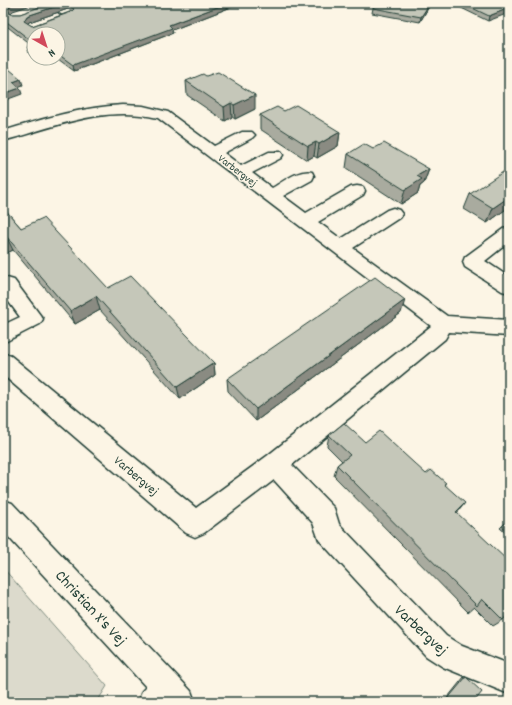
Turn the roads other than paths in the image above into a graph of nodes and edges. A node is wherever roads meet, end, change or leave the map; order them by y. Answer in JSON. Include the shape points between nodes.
{"nodes":[{"id":1,"x":52,"y":3,"type":"edge"},
{"id":2,"x":38,"y":8,"type":"edge"},
{"id":3,"x":54,"y":19,"type":"edge"},
{"id":4,"x":163,"y":99,"type":"dead end"},
{"id":5,"x":247,"y":135,"type":"dead end"},
{"id":6,"x":3,"y":136,"type":"edge"},
{"id":7,"x":194,"y":136,"type":"junction"},
{"id":8,"x":214,"y":152,"type":"junction"},
{"id":9,"x":275,"y":155,"type":"dead end"},
{"id":10,"x":241,"y":172,"type":"junction"},
{"id":11,"x":306,"y":176,"type":"dead end"},
{"id":12,"x":357,"y":191,"type":"dead end"},
{"id":13,"x":271,"y":195,"type":"junction"},
{"id":14,"x":394,"y":214,"type":"dead end"},
{"id":15,"x":306,"y":221,"type":"junction"},
{"id":16,"x":509,"y":233,"type":"edge"},
{"id":17,"x":341,"y":247,"type":"junction"},
{"id":18,"x":7,"y":285,"type":"dead end"},
{"id":19,"x":509,"y":286,"type":"edge"},
{"id":20,"x":444,"y":324,"type":"junction"},
{"id":21,"x":509,"y":328,"type":"edge"},
{"id":22,"x":3,"y":335,"type":"edge"},
{"id":23,"x":3,"y":362,"type":"edge"},
{"id":24,"x":275,"y":464,"type":"junction"},
{"id":25,"x":3,"y":512,"type":"edge"},
{"id":26,"x":509,"y":679,"type":"edge"},
{"id":27,"x":167,"y":697,"type":"edge"}],
"edges":[{"from":1,"to":2,"type":"street"},
{"from":1,"to":3,"type":"street","via":[[72,16]]},
{"from":4,"to":7,"type":"street","via":[[206,130]]},
{"from":5,"to":8,"type":"street"},
{"from":6,"to":7,"type":"street","name":"Varbergvej","via":[[77,114],[129,109],[148,110],[163,115]]},
{"from":7,"to":8,"type":"street","name":"Varbergvej"},
{"from":8,"to":10,"type":"street","name":"Varbergvej"},
{"from":9,"to":10,"type":"street"},
{"from":10,"to":13,"type":"street","name":"Varbergvej"},
{"from":11,"to":13,"type":"street"},
{"from":12,"to":15,"type":"street"},
{"from":13,"to":15,"type":"street","name":"Varbergvej"},
{"from":14,"to":17,"type":"street"},
{"from":15,"to":17,"type":"street","name":"Varbergvej"},
{"from":16,"to":19,"type":"street","via":[[472,262]]},
{"from":17,"to":20,"type":"street","name":"Varbergvej"},
{"from":18,"to":22,"type":"street","via":[[33,319]]},
{"from":20,"to":21,"type":"street"},
{"from":20,"to":24,"type":"street","name":"Varbergvej","via":[[438,333]]},
{"from":23,"to":24,"type":"street","name":"Varbergvej","via":[[195,524]]},
{"from":24,"to":26,"type":"street","name":"Varbergvej","via":[[325,517],[328,531],[436,646],[453,657]]},
{"from":25,"to":27,"type":"street","name":"Christian X's Vej"}]}
